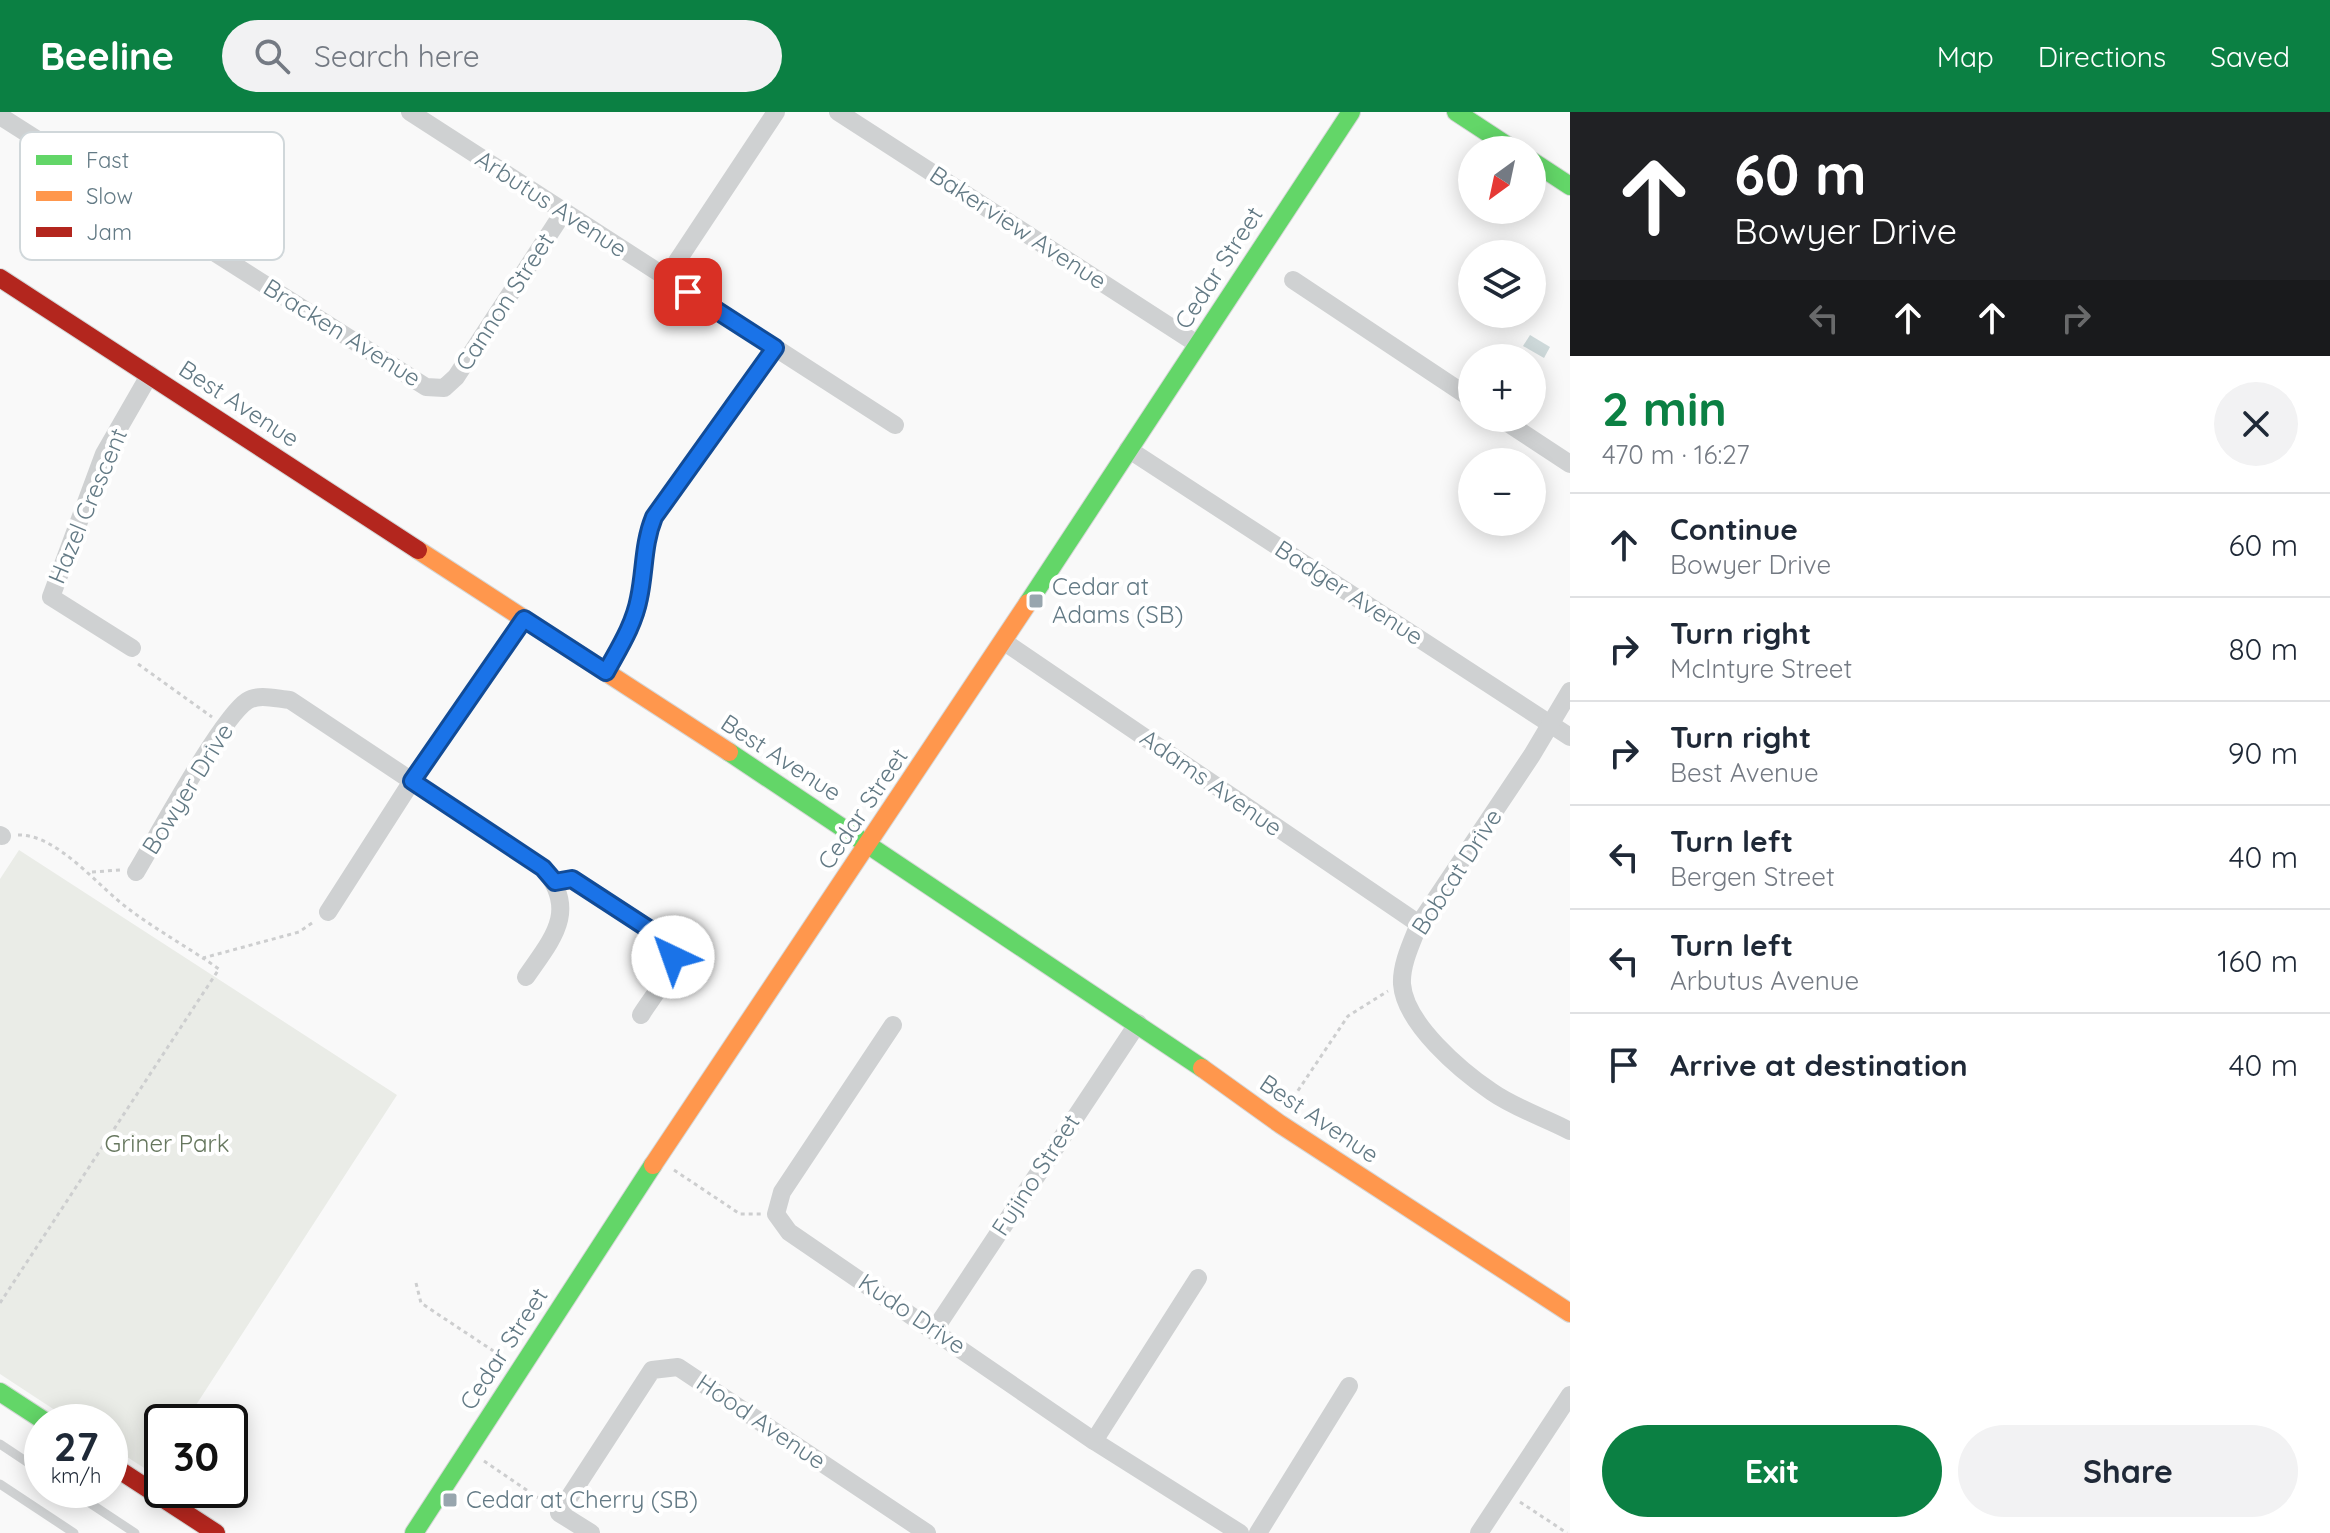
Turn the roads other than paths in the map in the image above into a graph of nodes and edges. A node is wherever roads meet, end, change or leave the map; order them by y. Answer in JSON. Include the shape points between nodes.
{"nodes":[{"id":1,"x":410,"y":112,"type":"edge"},
{"id":2,"x":776,"y":112,"type":"edge"},
{"id":3,"x":838,"y":112,"type":"edge"},
{"id":4,"x":1351,"y":112,"type":"edge"},
{"id":5,"x":1456,"y":112,"type":"edge"},
{"id":6,"x":0,"y":116,"type":"edge"},
{"id":7,"x":25,"y":132,"type":"edge"},
{"id":8,"x":1493,"y":136,"type":"edge"},
{"id":9,"x":1546,"y":170,"type":"edge"},
{"id":10,"x":1570,"y":186,"type":"edge"},
{"id":11,"x":563,"y":213,"type":"junction"},
{"id":12,"x":226,"y":260,"type":"edge"},
{"id":13,"x":0,"y":278,"type":"edge"},
{"id":14,"x":666,"y":278,"type":"junction"},
{"id":15,"x":1293,"y":280,"type":"dead end"},
{"id":16,"x":1197,"y":344,"type":"junction"},
{"id":17,"x":775,"y":348,"type":"junction"},
{"id":18,"x":150,"y":374,"type":"junction"},
{"id":19,"x":444,"y":388,"type":"joint"},
{"id":20,"x":1458,"y":390,"type":"edge"},
{"id":21,"x":895,"y":425,"type":"dead end"},
{"id":22,"x":1521,"y":432,"type":"edge"},
{"id":23,"x":1128,"y":449,"type":"junction"},
{"id":24,"x":1570,"y":464,"type":"edge"},
{"id":25,"x":524,"y":619,"type":"junction"},
{"id":26,"x":1003,"y":641,"type":"junction"},
{"id":27,"x":132,"y":648,"type":"road end"},
{"id":28,"x":606,"y":672,"type":"junction"},
{"id":29,"x":1570,"y":691,"type":"edge"},
{"id":30,"x":1549,"y":723,"type":"junction"},
{"id":31,"x":1570,"y":737,"type":"edge"},
{"id":32,"x":412,"y":781,"type":"junction"},
{"id":33,"x":870,"y":844,"type":"junction"},
{"id":34,"x":136,"y":872,"type":"road end"},
{"id":35,"x":555,"y":882,"type":"junction"},
{"id":36,"x":328,"y":912,"type":"road end"},
{"id":37,"x":1419,"y":924,"type":"junction"},
{"id":38,"x":526,"y":977,"type":"dead end"},
{"id":39,"x":641,"y":1015,"type":"dead end"},
{"id":40,"x":1138,"y":1023,"type":"junction"},
{"id":41,"x":893,"y":1025,"type":"dead end"},
{"id":42,"x":1570,"y":1131,"type":"edge"},
{"id":43,"x":1198,"y":1278,"type":"dead end"},
{"id":44,"x":1570,"y":1313,"type":"edge"},
{"id":45,"x":935,"y":1329,"type":"junction"},
{"id":46,"x":1349,"y":1386,"type":"dead end"},
{"id":47,"x":0,"y":1392,"type":"edge"},
{"id":48,"x":1570,"y":1395,"type":"edge"},
{"id":49,"x":24,"y":1408,"type":"edge"},
{"id":50,"x":1094,"y":1441,"type":"junction"},
{"id":51,"x":0,"y":1444,"type":"edge"},
{"id":52,"x":24,"y":1460,"type":"edge"},
{"id":53,"x":128,"y":1476,"type":"edge"},
{"id":54,"x":0,"y":1484,"type":"edge"},
{"id":55,"x":97,"y":1508,"type":"edge"},
{"id":56,"x":74,"y":1533,"type":"edge"},
{"id":57,"x":135,"y":1533,"type":"edge"},
{"id":58,"x":216,"y":1533,"type":"edge"},
{"id":59,"x":414,"y":1533,"type":"edge"},
{"id":60,"x":591,"y":1533,"type":"edge"},
{"id":61,"x":927,"y":1533,"type":"edge"},
{"id":62,"x":1240,"y":1533,"type":"edge"},
{"id":63,"x":1258,"y":1533,"type":"edge"},
{"id":64,"x":1479,"y":1533,"type":"edge"}],
"edges":[{"from":1,"to":11,"type":"street","name":"Arbutus Avenue"},
{"from":2,"to":14,"type":"street"},
{"from":3,"to":16,"type":"street","name":"Bakerview Avenue"},
{"from":4,"to":16,"type":"street","name":"Cedar Street"},
{"from":5,"to":8,"type":"street"},
{"from":6,"to":7,"type":"street","name":"Bracken Avenue"},
{"from":9,"to":10,"type":"street"},
{"from":11,"to":14,"type":"street","name":"Arbutus Avenue"},
{"from":11,"to":19,"type":"street","name":"Cannon Street"},
{"from":12,"to":19,"type":"street","name":"Bracken Avenue","via":[[426,387]]},
{"from":13,"to":18,"type":"street","name":"Best Avenue"},
{"from":14,"to":17,"type":"street","name":"Arbutus Avenue"},
{"from":15,"to":20,"type":"street"},
{"from":16,"to":23,"type":"street","name":"Cedar Street"},
{"from":17,"to":21,"type":"street","name":"Arbutus Avenue"},
{"from":17,"to":28,"type":"street","via":[[654,517],[645,538],[632,625]]},
{"from":18,"to":25,"type":"street","name":"Best Avenue"},
{"from":18,"to":27,"type":"street","name":"Hazel Crescent","via":[[104,454],[51,597]]},
{"from":22,"to":24,"type":"street"},
{"from":23,"to":26,"type":"street","name":"Cedar Street"},
{"from":23,"to":30,"type":"street","name":"Badger Avenue"},
{"from":25,"to":28,"type":"street","name":"Best Avenue"},
{"from":25,"to":32,"type":"street"},
{"from":26,"to":33,"type":"street","name":"Cedar Street"},
{"from":26,"to":37,"type":"street","name":"Adams Avenue"},
{"from":28,"to":33,"type":"street","name":"Best Avenue"},
{"from":29,"to":30,"type":"street","name":"Bobcat Drive"},
{"from":30,"to":31,"type":"street","name":"Badger Avenue"},
{"from":30,"to":37,"type":"street","name":"Bobcat Drive"},
{"from":32,"to":34,"type":"street","name":"Bowyer Drive","via":[[290,700],[248,701],[226,726]]},
{"from":32,"to":35,"type":"street","name":"Bowyer Drive","via":[[543,868]]},
{"from":32,"to":36,"type":"street"},
{"from":33,"to":40,"type":"street","name":"Best Avenue"},
{"from":33,"to":59,"type":"street","name":"Cedar Street","via":[[755,1007]]},
{"from":35,"to":38,"type":"street","via":[[559,928]]},
{"from":35,"to":39,"type":"street","via":[[572,879],[670,948],[671,964]]},
{"from":37,"to":42,"type":"street","name":"Bobcat Drive","via":[[1402,985],[1433,1043],[1493,1093]]},
{"from":40,"to":44,"type":"street","name":"Best Avenue","via":[[1280,1124]]},
{"from":40,"to":45,"type":"street","name":"Fujino Street"},
{"from":41,"to":45,"type":"street","name":"Kudo Drive","via":[[782,1192],[776,1214],[789,1232]]},
{"from":43,"to":50,"type":"street"},
{"from":45,"to":50,"type":"street","name":"Kudo Drive"},
{"from":46,"to":63,"type":"street"},
{"from":47,"to":49,"type":"street"},
{"from":48,"to":64,"type":"street"},
{"from":50,"to":62,"type":"street","name":"Kudo Drive"},
{"from":51,"to":52,"type":"lane"},
{"from":53,"to":58,"type":"street"},
{"from":54,"to":56,"type":"lane"},
{"from":55,"to":57,"type":"lane"},
{"from":60,"to":61,"type":"street","name":"Hood Avenue","via":[[559,1513],[652,1370],[678,1367]]}]}
